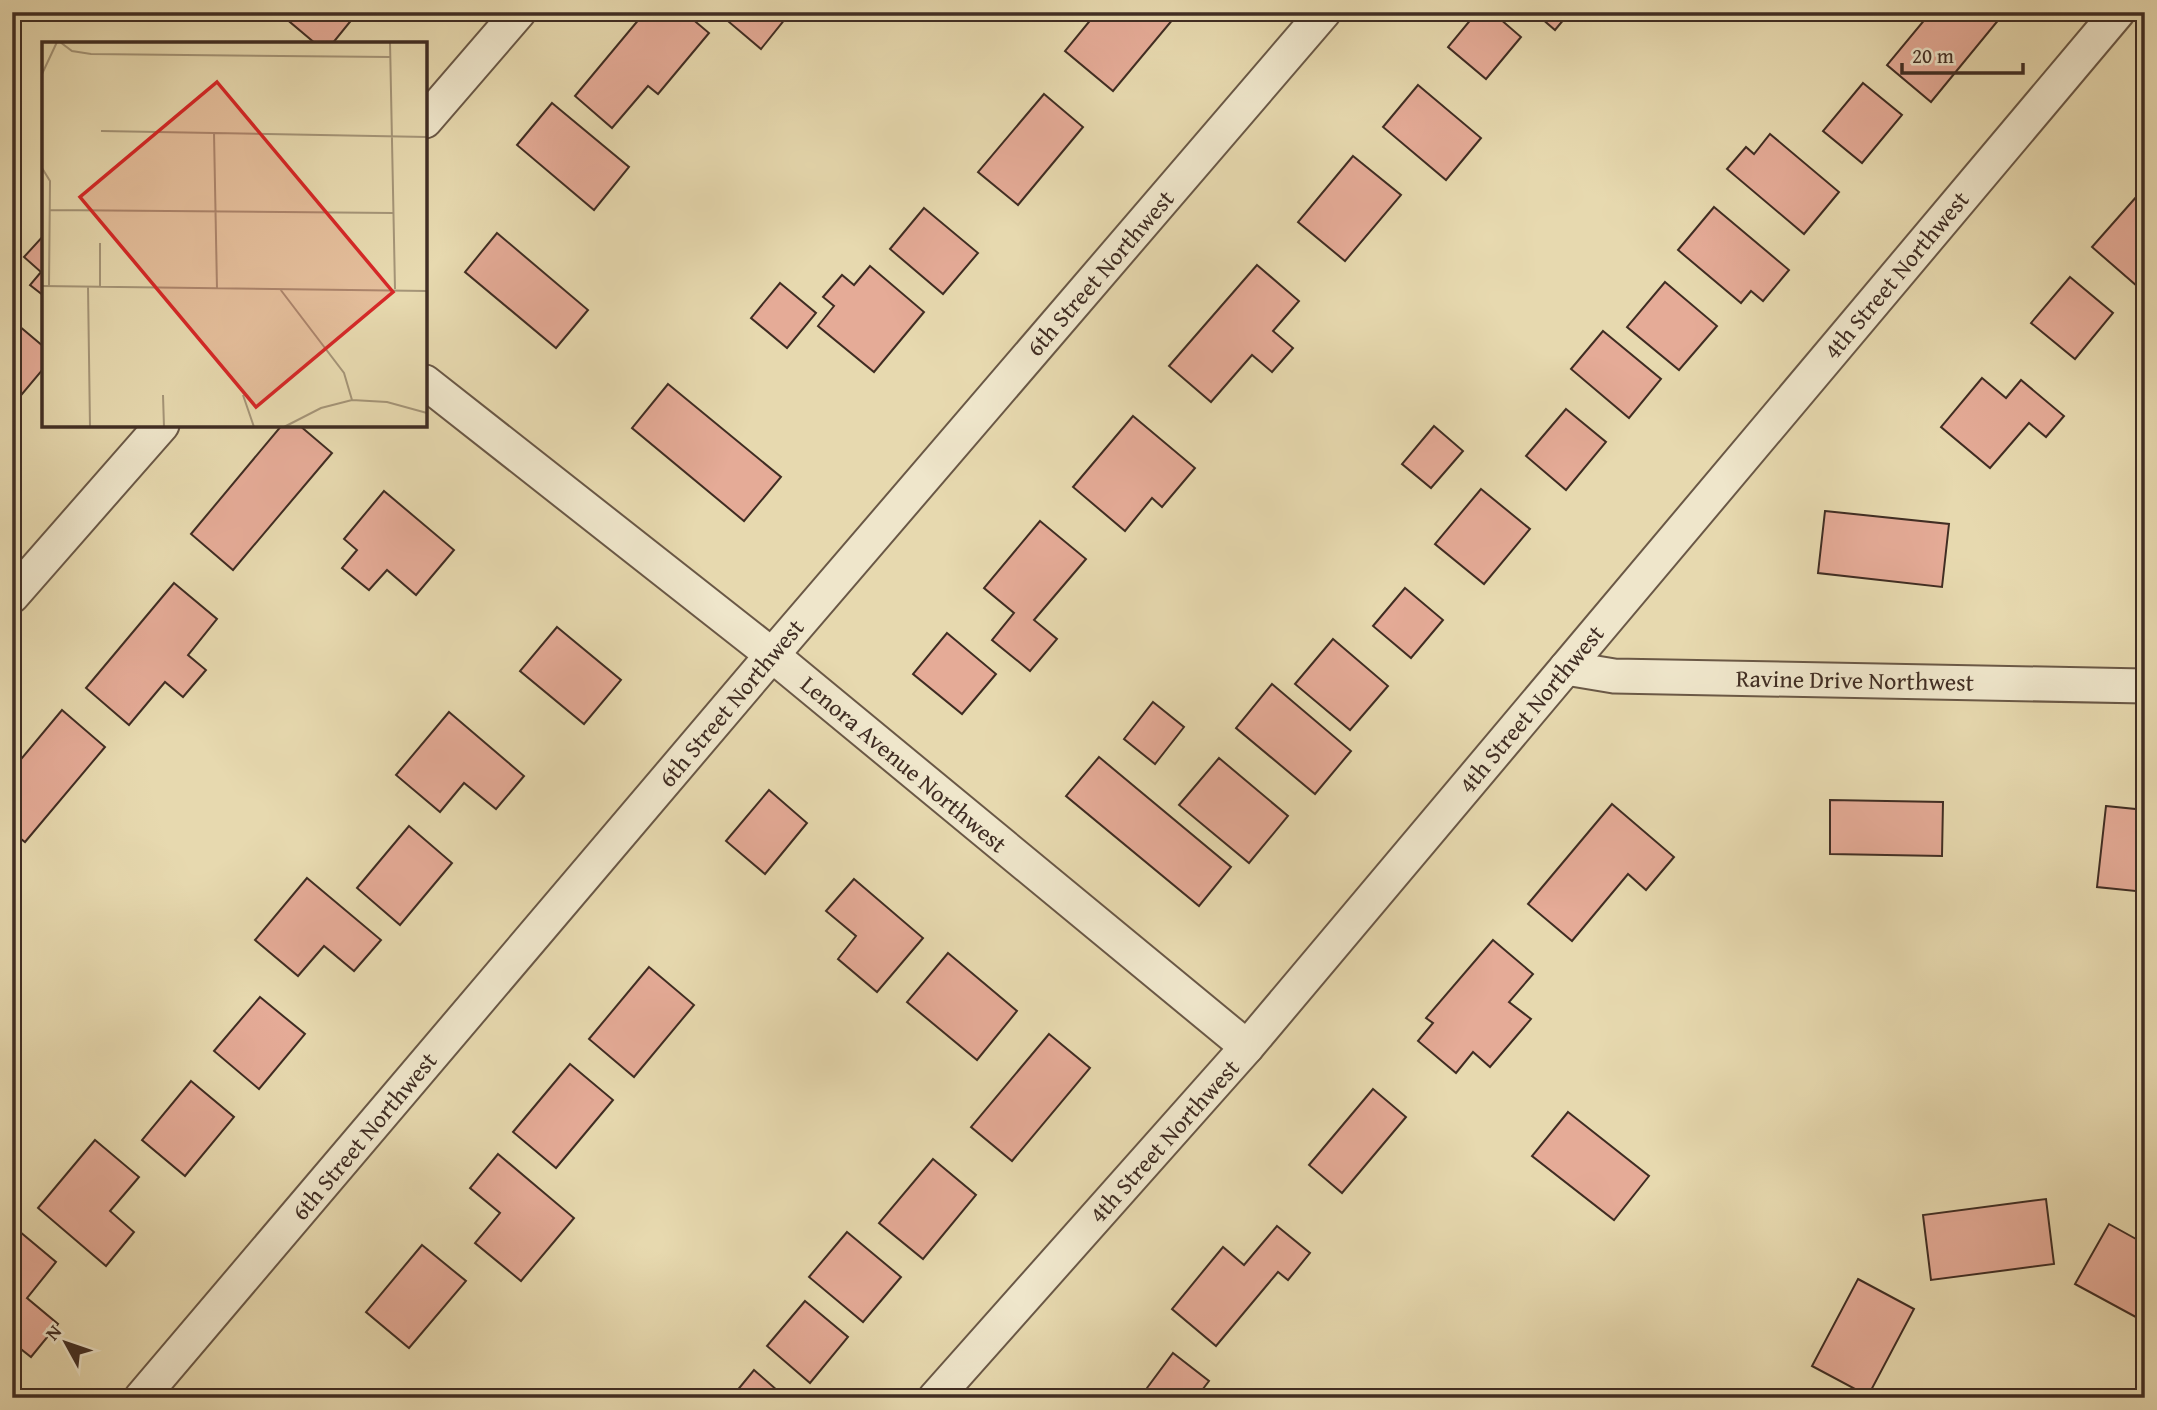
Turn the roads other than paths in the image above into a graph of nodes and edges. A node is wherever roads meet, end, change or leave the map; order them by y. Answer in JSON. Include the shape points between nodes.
{"nodes":[{"id":1,"x":519,"y":12,"type":"edge"},
{"id":2,"x":1324,"y":12,"type":"edge"},
{"id":3,"x":2118,"y":12,"type":"edge"},
{"id":4,"x":427,"y":119,"type":"edge"},
{"id":5,"x":427,"y":384,"type":"edge"},
{"id":6,"x":160,"y":427,"type":"edge"},
{"id":7,"x":12,"y":596,"type":"edge"},
{"id":8,"x":772,"y":654,"type":"junction"},
{"id":9,"x":1566,"y":668,"type":"junction"},
{"id":10,"x":2145,"y":686,"type":"edge"},
{"id":11,"x":1247,"y":1047,"type":"junction"},
{"id":12,"x":141,"y":1398,"type":"edge"},
{"id":13,"x":935,"y":1398,"type":"edge"}],
"edges":[{"from":1,"to":4,"type":"street"},
{"from":2,"to":8,"type":"street","name":"6th Street Northwest"},
{"from":3,"to":9,"type":"street","name":"4th Street Northwest"},
{"from":5,"to":8,"type":"street","name":"Lenora Avenue Northwest"},
{"from":6,"to":7,"type":"street"},
{"from":8,"to":11,"type":"street","name":"Lenora Avenue Northwest"},
{"from":8,"to":12,"type":"street","name":"6th Street Northwest"},
{"from":9,"to":10,"type":"street","name":"Ravine Drive Northwest","via":[[1615,676]]},
{"from":9,"to":11,"type":"street","name":"4th Street Northwest"},
{"from":11,"to":13,"type":"street","name":"4th Street Northwest"}]}
